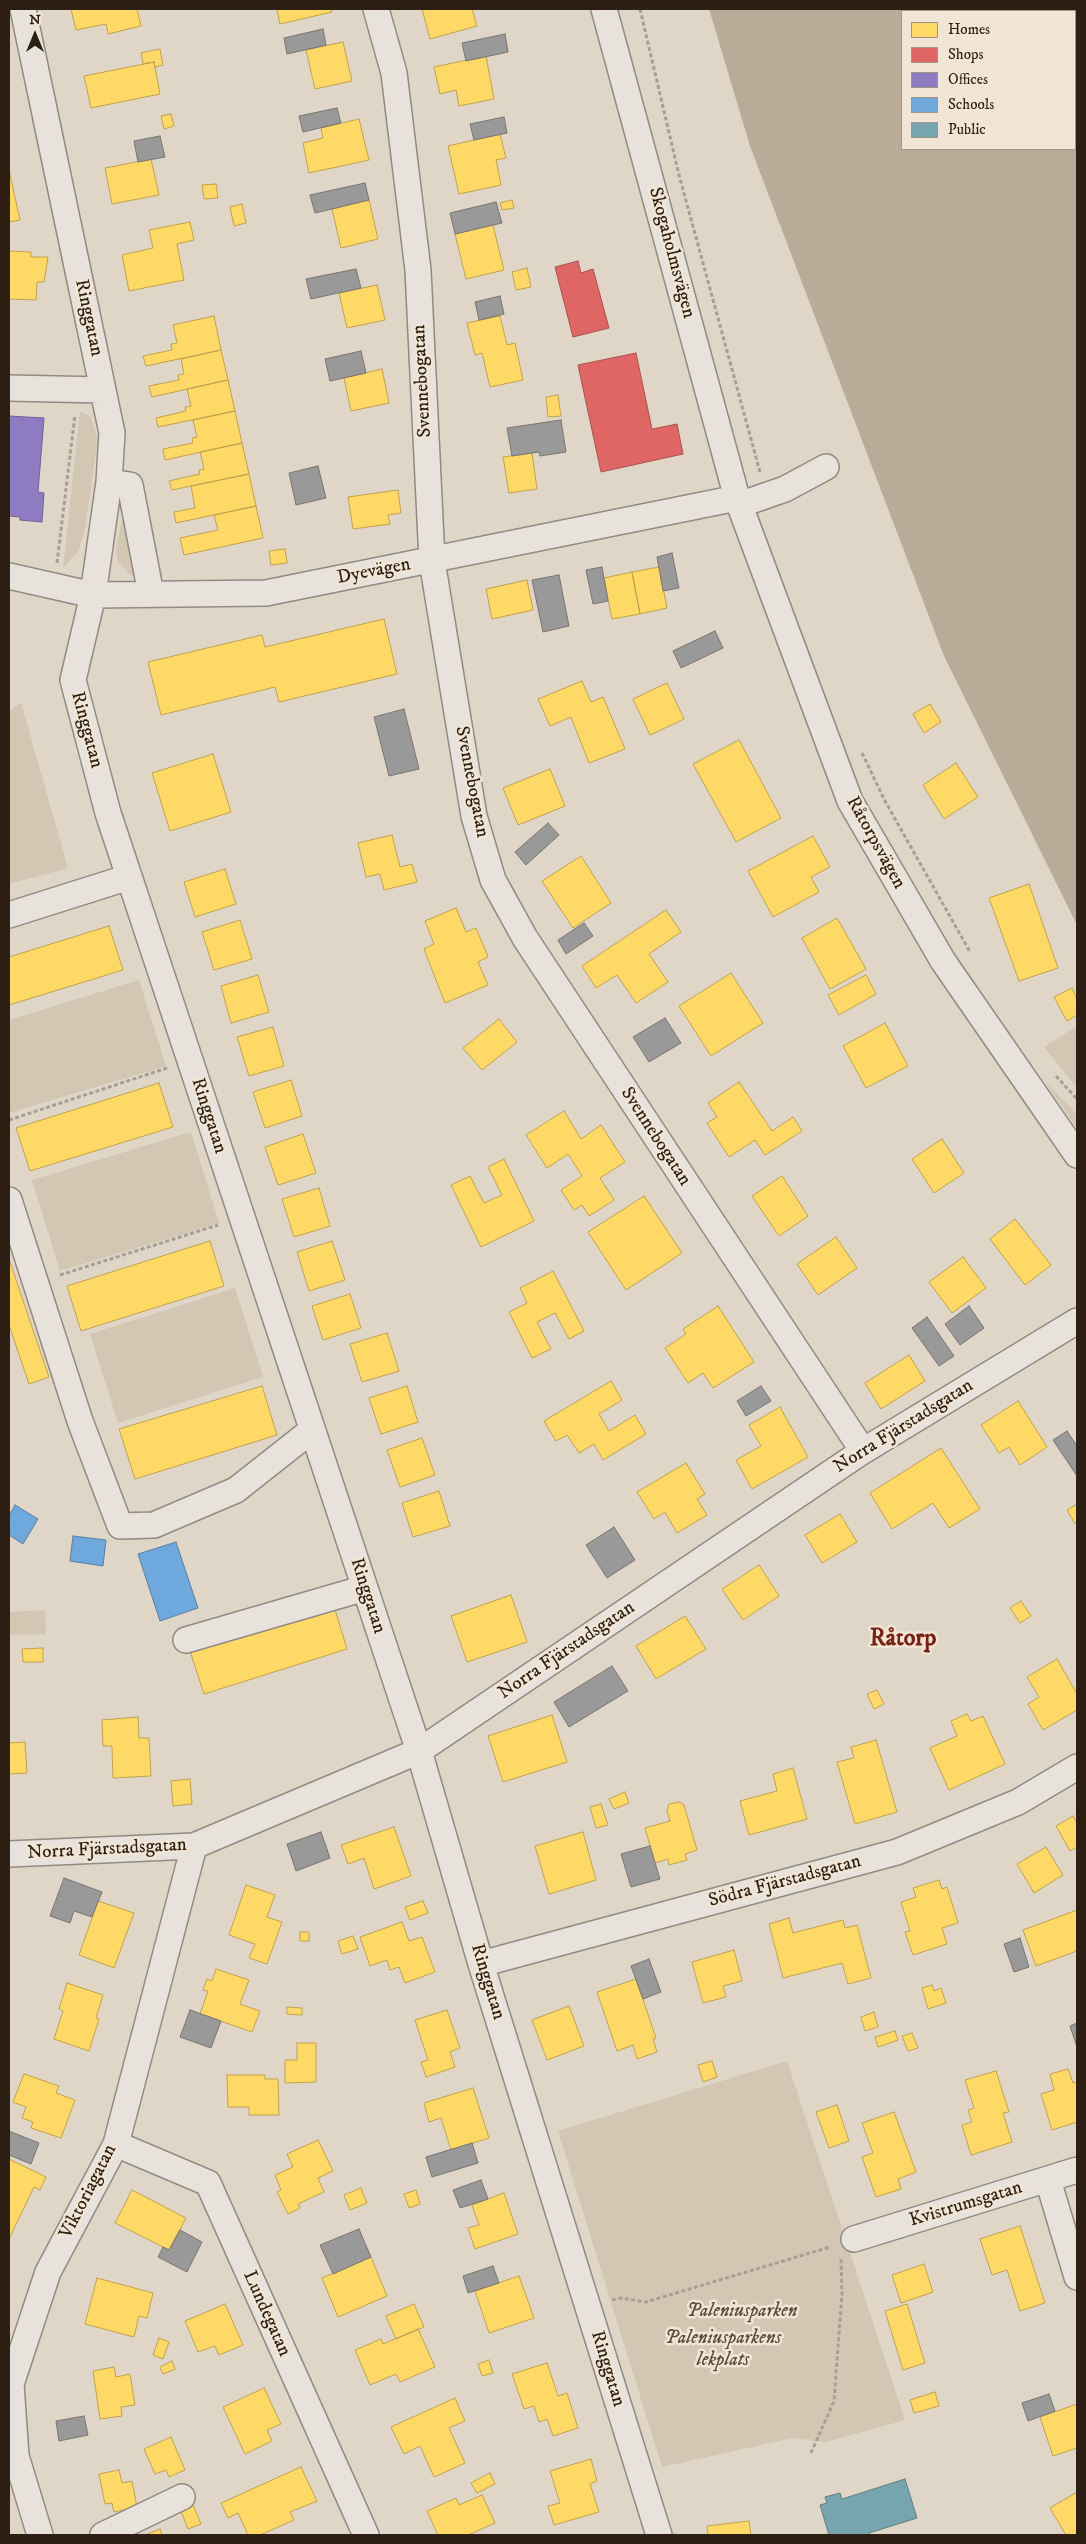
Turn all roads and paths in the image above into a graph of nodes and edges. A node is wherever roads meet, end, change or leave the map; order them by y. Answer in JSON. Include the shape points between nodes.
{"nodes":[{"id":1,"x":23,"y":9,"type":"edge"},
{"id":2,"x":376,"y":9,"type":"edge"},
{"id":3,"x":604,"y":9,"type":"edge"},
{"id":4,"x":640,"y":9,"type":"edge"},
{"id":5,"x":9,"y":388,"type":"edge"},
{"id":6,"x":78,"y":390,"type":"junction"},
{"id":7,"x":103,"y":390,"type":"junction"},
{"id":8,"x":826,"y":467,"type":"dead end"},
{"id":9,"x":109,"y":482,"type":"junction"},
{"id":10,"x":766,"y":496,"type":"junction"},
{"id":11,"x":738,"y":502,"type":"junction"},
{"id":12,"x":432,"y":561,"type":"junction"},
{"id":13,"x":9,"y":576,"type":"edge"},
{"id":14,"x":55,"y":586,"type":"junction"},
{"id":15,"x":151,"y":594,"type":"junction"},
{"id":16,"x":93,"y":595,"type":"junction"},
{"id":17,"x":859,"y":747,"type":"dead end"},
{"id":18,"x":129,"y":877,"type":"junction"},
{"id":19,"x":9,"y":915,"type":"edge"},
{"id":20,"x":972,"y":954,"type":"dead end"},
{"id":21,"x":190,"y":1060,"type":"junction"},
{"id":22,"x":1051,"y":1071,"type":"dead end"},
{"id":23,"x":1077,"y":1099,"type":"edge"},
{"id":24,"x":9,"y":1120,"type":"edge"},
{"id":25,"x":1077,"y":1155,"type":"edge"},
{"id":26,"x":9,"y":1200,"type":"edge"},
{"id":27,"x":242,"y":1218,"type":"junction"},
{"id":28,"x":35,"y":1282,"type":"junction"},
{"id":29,"x":1077,"y":1321,"type":"edge"},
{"id":30,"x":312,"y":1430,"type":"junction"},
{"id":31,"x":863,"y":1451,"type":"junction"},
{"id":32,"x":365,"y":1588,"type":"junction"},
{"id":33,"x":186,"y":1640,"type":"dead end"},
{"id":34,"x":419,"y":1751,"type":"junction"},
{"id":35,"x":1077,"y":1767,"type":"edge"},
{"id":36,"x":194,"y":1846,"type":"junction"},
{"id":37,"x":9,"y":1854,"type":"edge"},
{"id":38,"x":481,"y":1964,"type":"junction"},
{"id":39,"x":116,"y":2144,"type":"junction"},
{"id":40,"x":1077,"y":2170,"type":"edge"},
{"id":41,"x":1048,"y":2180,"type":"junction"},
{"id":42,"x":847,"y":2242,"type":"junction"},
{"id":43,"x":1077,"y":2277,"type":"edge"},
{"id":44,"x":588,"y":2307,"type":"junction"},
{"id":45,"x":10,"y":2384,"type":"edge"},
{"id":46,"x":811,"y":2453,"type":"dead end"},
{"id":47,"x":182,"y":2497,"type":"dead end"},
{"id":48,"x":40,"y":2535,"type":"edge"},
{"id":49,"x":103,"y":2535,"type":"edge"},
{"id":50,"x":366,"y":2535,"type":"edge"},
{"id":51,"x":659,"y":2535,"type":"edge"}],
"edges":[{"from":1,"to":7,"type":"street","name":"Ringgatan"},
{"from":2,"to":12,"type":"street","name":"Svennebogatan","via":[[394,73],[418,270]]},
{"from":3,"to":11,"type":"street","name":"Skogaholmsvägen"},
{"from":4,"to":10,"type":"path","via":[[679,175]]},
{"from":5,"to":6,"type":"street"},
{"from":6,"to":7,"type":"street"},
{"from":6,"to":14,"type":"path"},
{"from":7,"to":9,"type":"street","name":"Ringgatan","via":[[112,433]]},
{"from":8,"to":10,"type":"street","name":"Dyevägen"},
{"from":9,"to":15,"type":"street","via":[[130,485]]},
{"from":9,"to":16,"type":"street","name":"Ringgatan"},
{"from":10,"to":11,"type":"street","name":"Dyevägen"},
{"from":11,"to":12,"type":"street","name":"Dyevägen"},
{"from":11,"to":25,"type":"street","name":"Råtorpsvägen","via":[[850,801],[943,961]]},
{"from":12,"to":15,"type":"street","name":"Dyevägen","via":[[266,593]]},
{"from":12,"to":31,"type":"street","name":"Svennebogatan","via":[[474,816],[493,880],[525,938]]},
{"from":13,"to":14,"type":"street","name":"Dyevägen"},
{"from":14,"to":16,"type":"street","name":"Dyevägen"},
{"from":15,"to":16,"type":"street","name":"Dyevägen"},
{"from":16,"to":18,"type":"street","name":"Ringgatan","via":[[73,680],[108,813]]},
{"from":17,"to":20,"type":"path"},
{"from":18,"to":19,"type":"street"},
{"from":18,"to":21,"type":"street","name":"Ringgatan"},
{"from":21,"to":24,"type":"path"},
{"from":21,"to":27,"type":"street","name":"Ringgatan"},
{"from":22,"to":23,"type":"path"},
{"from":26,"to":28,"type":"street"},
{"from":27,"to":28,"type":"path"},
{"from":27,"to":30,"type":"street","name":"Ringgatan"},
{"from":28,"to":30,"type":"street","via":[[80,1421],[120,1526],[154,1525],[236,1490]]},
{"from":29,"to":31,"type":"street","name":"Norra Fjärstadsgatan"},
{"from":30,"to":32,"type":"street","name":"Ringgatan"},
{"from":31,"to":34,"type":"street","name":"Norra Fjärstadsgatan"},
{"from":32,"to":33,"type":"street"},
{"from":32,"to":34,"type":"street","name":"Ringgatan"},
{"from":34,"to":36,"type":"street","name":"Norra Fjärstadsgatan"},
{"from":34,"to":38,"type":"street","name":"Ringgatan"},
{"from":35,"to":38,"type":"street","name":"Södra Fjärstadsgatan","via":[[1018,1802],[897,1852]]},
{"from":36,"to":37,"type":"street","name":"Norra Fjärstadsgatan"},
{"from":36,"to":39,"type":"street","name":"Viktoriagatan"},
{"from":38,"to":44,"type":"street","name":"Ringgatan"},
{"from":39,"to":45,"type":"street","name":"Viktoriagatan","via":[[48,2272]]},
{"from":39,"to":50,"type":"street","name":"Lundegatan","via":[[208,2183]]},
{"from":40,"to":41,"type":"street","name":"Kvistrumsgatan"},
{"from":41,"to":42,"type":"street","name":"Kvistrumsgatan"},
{"from":41,"to":43,"type":"street"},
{"from":42,"to":44,"type":"path","via":[[646,2302],[621,2298]]},
{"from":42,"to":46,"type":"path","via":[[834,2401]]},
{"from":44,"to":51,"type":"street","name":"Ringgatan"},
{"from":45,"to":48,"type":"street","name":"Viktoriagatan","via":[[16,2456]]},
{"from":47,"to":49,"type":"street"}]}
